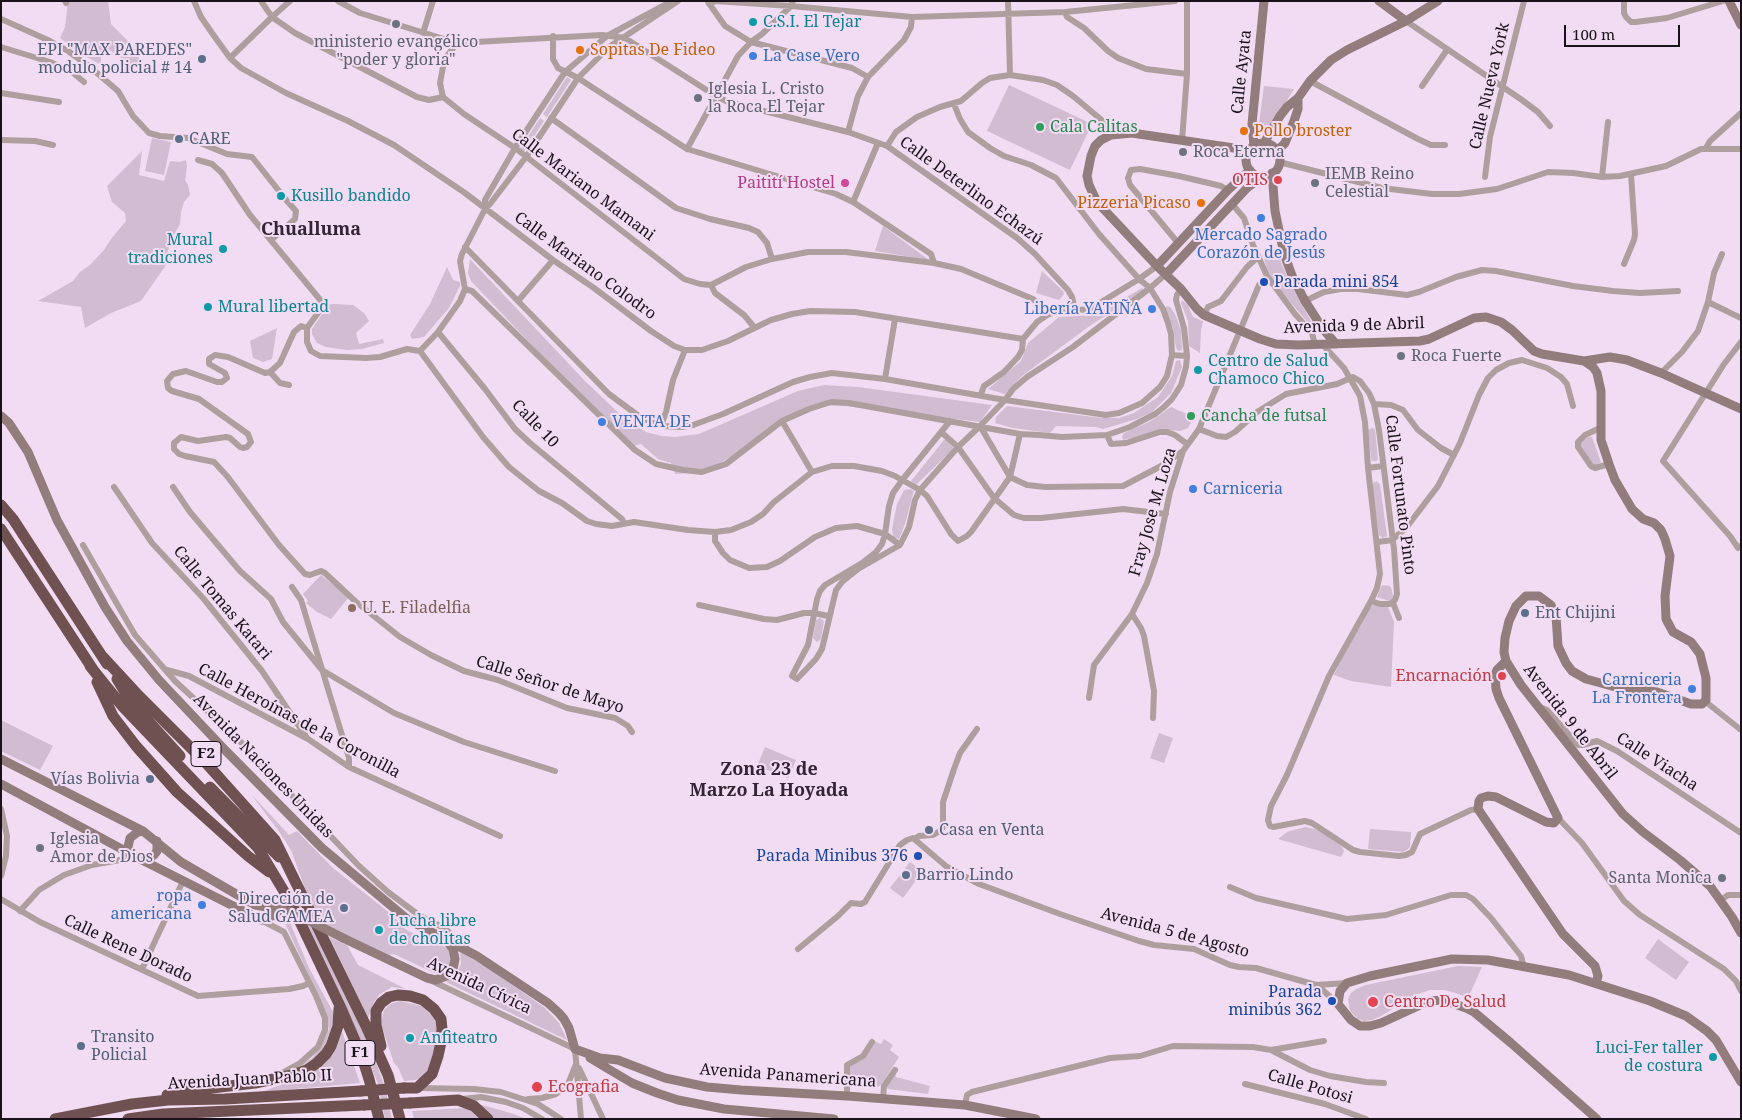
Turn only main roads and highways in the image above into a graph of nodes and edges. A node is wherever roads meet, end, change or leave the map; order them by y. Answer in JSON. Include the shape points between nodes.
{"nodes":[{"id":1,"x":1,"y":505,"type":"edge"},
{"id":2,"x":1,"y":529,"type":"edge"},
{"id":3,"x":340,"y":1006,"type":"junction"},
{"id":4,"x":388,"y":1075,"type":"junction"},
{"id":5,"x":132,"y":1104,"type":"junction"},
{"id":6,"x":401,"y":1118,"type":"edge"},
{"id":7,"x":55,"y":1119,"type":"edge"},
{"id":8,"x":130,"y":1119,"type":"edge"},
{"id":9,"x":379,"y":1119,"type":"edge"},
{"id":10,"x":488,"y":1119,"type":"edge"}],
"edges":[{"from":1,"to":4,"type":"highway","number":"F2","via":[[135,701],[274,845],[289,868]]},
{"from":2,"to":3,"type":"highway","number":"F2","via":[[126,716],[275,876]]},
{"from":3,"to":5,"type":"highway","via":[[331,1046],[318,1063],[307,1070],[254,1084],[186,1090]]},
{"from":3,"to":9,"type":"highway","number":"F1","via":[[362,1057]]},
{"from":4,"to":5,"type":"highway","name":"Avenida Juan Pablo II","number":"F2","bridge":true,"via":[[376,1012],[389,997],[410,996],[423,1000],[441,1019],[442,1029],[432,1074],[418,1088]]},
{"from":4,"to":6,"type":"highway","number":"F2"},
{"from":5,"to":7,"type":"highway","name":"Avenida Juan Pablo II"},
{"from":8,"to":10,"type":"highway","name":"Avenida Juan Pablo II","bridge":true,"via":[[163,1114],[458,1100],[474,1106]]}]}
